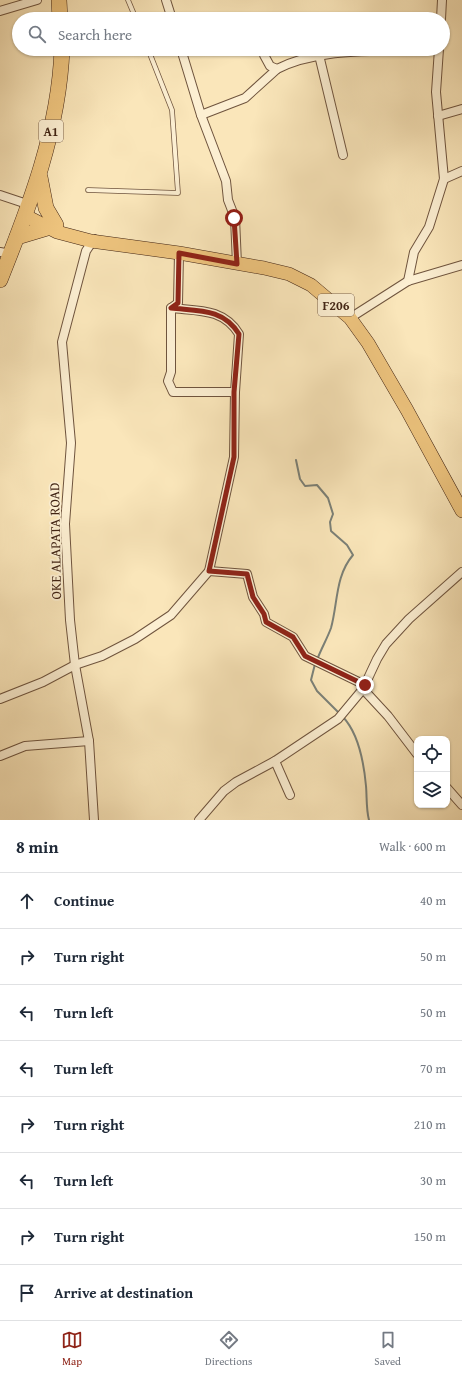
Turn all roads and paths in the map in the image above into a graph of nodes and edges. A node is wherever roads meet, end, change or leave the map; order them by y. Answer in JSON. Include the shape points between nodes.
{"nodes":[{"id":1,"x":36,"y":0,"type":"edge"},
{"id":2,"x":59,"y":0,"type":"edge"},
{"id":3,"x":128,"y":0,"type":"edge"},
{"id":4,"x":166,"y":0,"type":"edge"},
{"id":5,"x":442,"y":0,"type":"edge"},
{"id":6,"x":0,"y":11,"type":"edge"},
{"id":7,"x":60,"y":12,"type":"edge"},
{"id":8,"x":133,"y":12,"type":"edge"},
{"id":9,"x":170,"y":12,"type":"edge"},
{"id":10,"x":441,"y":12,"type":"edge"},
{"id":11,"x":62,"y":56,"type":"edge"},
{"id":12,"x":151,"y":56,"type":"edge"},
{"id":13,"x":183,"y":56,"type":"edge"},
{"id":14,"x":265,"y":56,"type":"edge"},
{"id":15,"x":315,"y":56,"type":"edge"},
{"id":16,"x":319,"y":56,"type":"edge"},
{"id":17,"x":439,"y":56,"type":"edge"},
{"id":18,"x":277,"y":69,"type":"junction"},
{"id":19,"x":462,"y":109,"type":"edge"},
{"id":20,"x":201,"y":114,"type":"junction"},
{"id":21,"x":438,"y":116,"type":"junction"},
{"id":22,"x":344,"y":155,"type":"dead end"},
{"id":23,"x":462,"y":172,"type":"edge"},
{"id":24,"x":39,"y":173,"type":"junction"},
{"id":25,"x":444,"y":179,"type":"junction"},
{"id":26,"x":88,"y":190,"type":"dead end"},
{"id":27,"x":0,"y":196,"type":"edge"},
{"id":28,"x":28,"y":211,"type":"junction"},
{"id":29,"x":51,"y":226,"type":"junction"},
{"id":30,"x":18,"y":237,"type":"junction"},
{"id":31,"x":98,"y":241,"type":"junction"},
{"id":32,"x":5,"y":253,"type":"edge"},
{"id":33,"x":179,"y":253,"type":"junction"},
{"id":34,"x":237,"y":264,"type":"junction"},
{"id":35,"x":462,"y":265,"type":"edge"},
{"id":36,"x":0,"y":280,"type":"edge"},
{"id":37,"x":408,"y":281,"type":"junction"},
{"id":38,"x":171,"y":308,"type":"junction"},
{"id":39,"x":350,"y":318,"type":"junction"},
{"id":40,"x":234,"y":392,"type":"junction"},
{"id":41,"x":462,"y":511,"type":"edge"},
{"id":42,"x":209,"y":571,"type":"junction"},
{"id":43,"x":462,"y":572,"type":"edge"},
{"id":44,"x":75,"y":665,"type":"junction"},
{"id":45,"x":364,"y":687,"type":"junction"},
{"id":46,"x":0,"y":700,"type":"edge"},
{"id":47,"x":89,"y":741,"type":"junction"},
{"id":48,"x":414,"y":750,"type":"edge"},
{"id":49,"x":0,"y":756,"type":"edge"},
{"id":50,"x":275,"y":761,"type":"junction"},
{"id":51,"x":450,"y":791,"type":"edge"},
{"id":52,"x":290,"y":795,"type":"dead end"},
{"id":53,"x":462,"y":805,"type":"edge"},
{"id":54,"x":94,"y":820,"type":"edge"},
{"id":55,"x":199,"y":820,"type":"edge"}],
"edges":[{"from":1,"to":6,"type":"street"},
{"from":2,"to":7,"type":"highway"},
{"from":3,"to":8,"type":"lane"},
{"from":4,"to":9,"type":"street"},
{"from":5,"to":10,"type":"street"},
{"from":11,"to":24,"type":"highway","number":"A1","via":[[56,105]]},
{"from":12,"to":26,"type":"lane","via":[[172,110],[178,193]]},
{"from":13,"to":20,"type":"street"},
{"from":14,"to":18,"type":"street","via":[[270,66]]},
{"from":15,"to":18,"type":"street","via":[[288,63]]},
{"from":16,"to":22,"type":"street"},
{"from":17,"to":21,"type":"street","via":[[436,92]]},
{"from":18,"to":20,"type":"street","via":[[245,98]]},
{"from":19,"to":21,"type":"street"},
{"from":20,"to":34,"type":"street","via":[[226,181],[228,200],[234,218]]},
{"from":21,"to":25,"type":"street"},
{"from":23,"to":25,"type":"street"},
{"from":24,"to":28,"type":"highway","number":"A1"},
{"from":24,"to":29,"type":"highway"},
{"from":25,"to":37,"type":"street","via":[[429,226],[414,252]]},
{"from":27,"to":28,"type":"street"},
{"from":28,"to":29,"type":"main road","number":"F206"},
{"from":28,"to":30,"type":"highway","number":"A1"},
{"from":29,"to":30,"type":"highway"},
{"from":29,"to":31,"type":"main road","number":"F206","via":[[57,232]]},
{"from":30,"to":32,"type":"highway","number":"A1"},
{"from":31,"to":33,"type":"main road","number":"F206"},
{"from":31,"to":44,"type":"street","name":"OKE ALAPATA ROAD","via":[[86,251],[62,342],[71,443],[65,524]]},
{"from":32,"to":36,"type":"highway","number":"A1"},
{"from":33,"to":34,"type":"main road","number":"F206"},
{"from":33,"to":38,"type":"street","via":[[178,303]]},
{"from":34,"to":39,"type":"main road","number":"F206","via":[[289,274],[311,285]]},
{"from":35,"to":37,"type":"street"},
{"from":37,"to":39,"type":"street"},
{"from":38,"to":40,"type":"street","via":[[215,312],[236,329],[239,334]]},
{"from":38,"to":40,"type":"street","via":[[171,372],[168,381],[173,392]]},
{"from":39,"to":41,"type":"main road","number":"F206","via":[[368,343],[407,410]]},
{"from":40,"to":42,"type":"street","via":[[234,457]]},
{"from":42,"to":44,"type":"street","via":[[171,615],[135,639],[102,656]]},
{"from":42,"to":45,"type":"street","via":[[247,574],[253,597],[266,622],[293,637],[305,656]]},
{"from":43,"to":45,"type":"street","via":[[409,619],[386,644]]},
{"from":44,"to":46,"type":"street"},
{"from":44,"to":47,"type":"street","name":"OKE ALAPATA ROAD"},
{"from":45,"to":48,"type":"street"},
{"from":45,"to":50,"type":"street","via":[[338,719]]},
{"from":47,"to":49,"type":"street","via":[[25,746]]},
{"from":47,"to":54,"type":"street","name":"OKE ALAPATA ROAD"},
{"from":50,"to":52,"type":"street"},
{"from":50,"to":55,"type":"street","via":[[224,791]]},
{"from":51,"to":53,"type":"street"}]}
